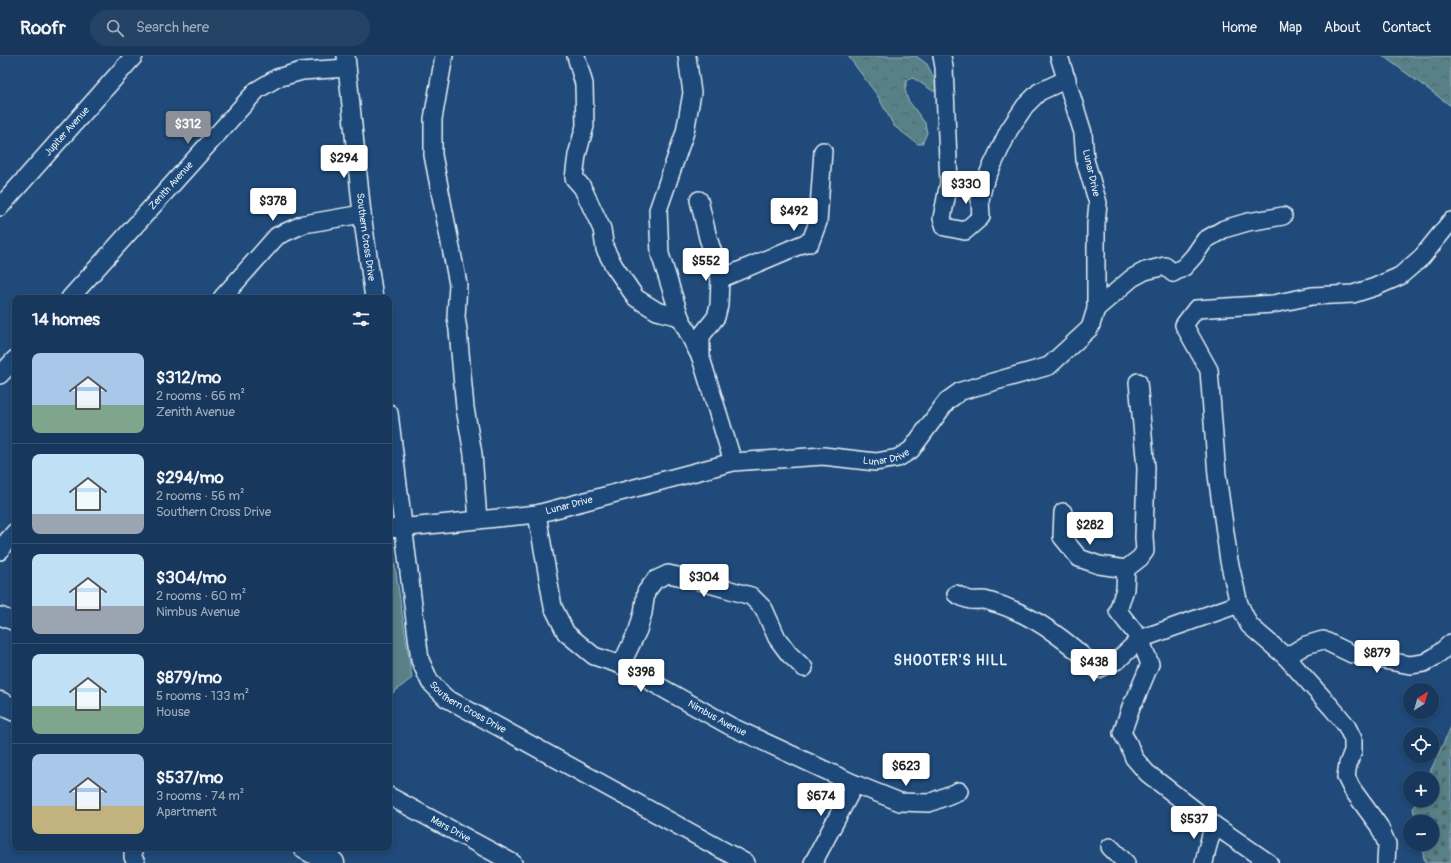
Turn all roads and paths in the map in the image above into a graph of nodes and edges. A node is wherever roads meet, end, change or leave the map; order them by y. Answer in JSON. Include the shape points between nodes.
{"nodes":[{"id":1,"x":134,"y":56,"type":"edge"},
{"id":2,"x":444,"y":56,"type":"edge"},
{"id":3,"x":576,"y":56,"type":"edge"},
{"id":4,"x":687,"y":56,"type":"edge"},
{"id":5,"x":942,"y":56,"type":"edge"},
{"id":6,"x":1059,"y":56,"type":"edge"},
{"id":7,"x":347,"y":62,"type":"edge"},
{"id":8,"x":1067,"y":79,"type":"junction"},
{"id":9,"x":823,"y":151,"type":"dead end"},
{"id":10,"x":699,"y":200,"type":"dead end"},
{"id":11,"x":0,"y":207,"type":"edge"},
{"id":12,"x":362,"y":214,"type":"junction"},
{"id":13,"x":1283,"y":216,"type":"dead end"},
{"id":14,"x":1451,"y":221,"type":"edge"},
{"id":15,"x":720,"y":279,"type":"junction"},
{"id":16,"x":73,"y":295,"type":"edge"},
{"id":17,"x":225,"y":295,"type":"edge"},
{"id":18,"x":374,"y":295,"type":"edge"},
{"id":19,"x":1096,"y":309,"type":"junction"},
{"id":20,"x":680,"y":317,"type":"junction"},
{"id":21,"x":701,"y":358,"type":"junction"},
{"id":22,"x":12,"y":362,"type":"edge"},
{"id":23,"x":0,"y":375,"type":"edge"},
{"id":24,"x":1138,"y":382,"type":"dead end"},
{"id":25,"x":392,"y":462,"type":"edge"},
{"id":26,"x":733,"y":462,"type":"junction"},
{"id":27,"x":1063,"y":512,"type":"dead end"},
{"id":28,"x":537,"y":514,"type":"junction"},
{"id":29,"x":478,"y":520,"type":"junction"},
{"id":30,"x":396,"y":528,"type":"edge"},
{"id":31,"x":12,"y":535,"type":"edge"},
{"id":32,"x":0,"y":551,"type":"edge"},
{"id":33,"x":1126,"y":569,"type":"junction"},
{"id":34,"x":956,"y":594,"type":"dead end"},
{"id":35,"x":1239,"y":604,"type":"junction"},
{"id":36,"x":0,"y":616,"type":"edge"},
{"id":37,"x":12,"y":621,"type":"edge"},
{"id":38,"x":1140,"y":639,"type":"junction"},
{"id":39,"x":1451,"y":643,"type":"edge"},
{"id":40,"x":1286,"y":657,"type":"junction"},
{"id":41,"x":621,"y":665,"type":"junction"},
{"id":42,"x":804,"y":668,"type":"dead end"},
{"id":43,"x":0,"y":703,"type":"edge"},
{"id":44,"x":12,"y":709,"type":"edge"},
{"id":45,"x":855,"y":784,"type":"junction"},
{"id":46,"x":959,"y":790,"type":"dead end"},
{"id":47,"x":392,"y":798,"type":"edge"},
{"id":48,"x":1214,"y":825,"type":"junction"},
{"id":49,"x":1110,"y":847,"type":"dead end"},
{"id":50,"x":133,"y":851,"type":"edge"},
{"id":51,"x":304,"y":853,"type":"edge"},
{"id":52,"x":136,"y":863,"type":"edge"},
{"id":53,"x":333,"y":863,"type":"edge"},
{"id":54,"x":513,"y":863,"type":"edge"},
{"id":55,"x":746,"y":863,"type":"edge"},
{"id":56,"x":813,"y":863,"type":"edge"},
{"id":57,"x":1126,"y":863,"type":"edge"},
{"id":58,"x":1204,"y":863,"type":"edge"},
{"id":59,"x":1269,"y":863,"type":"edge"},
{"id":60,"x":1386,"y":863,"type":"edge"}],
"edges":[{"from":1,"to":11,"type":"street","name":"Jupiter Avenue"},
{"from":2,"to":29,"type":"street","via":[[434,119],[433,155],[458,284],[456,317],[465,408],[473,454]]},
{"from":3,"to":20,"type":"street","via":[[584,84],[585,126],[574,178],[582,187],[602,229],[608,255],[636,298],[658,311]]},
{"from":4,"to":20,"type":"street","via":[[692,94],[686,132],[658,210],[660,254]]},
{"from":5,"to":8,"type":"street","via":[[949,183],[942,218],[945,227],[965,231],[981,217],[980,200],[984,183],[1009,130],[1025,106],[1040,92]]},
{"from":6,"to":8,"type":"street","name":"Lunar Drive"},
{"from":7,"to":12,"type":"street","name":"Southern Cross Drive"},
{"from":7,"to":16,"type":"street","name":"Zenith Avenue","via":[[277,78],[257,90]]},
{"from":8,"to":19,"type":"street","name":"Lunar Drive","via":[[1083,133],[1086,160],[1098,203]]},
{"from":9,"to":15,"type":"street","via":[[818,222],[810,243]]},
{"from":10,"to":15,"type":"street"},
{"from":12,"to":17,"type":"street","via":[[304,224],[276,236]]},
{"from":12,"to":18,"type":"street","name":"Southern Cross Drive"},
{"from":13,"to":19,"type":"street","via":[[1224,229],[1205,240],[1184,267],[1173,273],[1165,266],[1145,271],[1132,278]]},
{"from":14,"to":35,"type":"street","via":[[1422,257],[1400,276],[1375,287],[1353,294],[1312,296],[1273,304],[1196,309],[1184,325],[1210,370],[1217,475],[1229,561]]},
{"from":15,"to":21,"type":"street","via":[[716,317],[701,336]]},
{"from":19,"to":26,"type":"street","name":"Lunar Drive","via":[[1090,328],[1049,366],[961,392],[947,401],[911,450],[898,458],[876,462],[823,456]]},
{"from":20,"to":21,"type":"street"},
{"from":21,"to":26,"type":"street"},
{"from":22,"to":23,"type":"street"},
{"from":24,"to":33,"type":"street","via":[[1146,468],[1145,551]]},
{"from":25,"to":30,"type":"street","name":"Southern Cross Drive"},
{"from":26,"to":28,"type":"street","name":"Lunar Drive"},
{"from":27,"to":33,"type":"street","via":[[1062,537],[1079,558],[1099,565]]},
{"from":28,"to":29,"type":"street","name":"Lunar Drive"},
{"from":28,"to":41,"type":"street","name":"Nimbus Avenue","via":[[554,607],[566,633],[594,656]]},
{"from":29,"to":30,"type":"street","name":"Lunar Drive"},
{"from":30,"to":55,"type":"street","name":"Southern Cross Drive","via":[[420,660],[430,682],[446,698]]},
{"from":31,"to":32,"type":"street"},
{"from":33,"to":38,"type":"street","via":[[1125,589],[1118,611]]},
{"from":34,"to":38,"type":"street","via":[[969,600],[987,600],[1040,624],[1078,651],[1097,669],[1118,660]]},
{"from":35,"to":38,"type":"street"},
{"from":35,"to":40,"type":"street","via":[[1250,625]]},
{"from":36,"to":37,"type":"street"},
{"from":38,"to":48,"type":"street","via":[[1150,664],[1122,733],[1134,758],[1148,773]]},
{"from":39,"to":40,"type":"street","via":[[1424,663],[1410,665],[1352,654],[1323,640],[1306,645]]},
{"from":40,"to":60,"type":"street","via":[[1346,725],[1353,739],[1353,751],[1346,777],[1379,826],[1387,844]]},
{"from":41,"to":42,"type":"street","via":[[638,630],[646,592],[655,580],[668,574],[750,596],[764,609],[777,638]]},
{"from":41,"to":45,"type":"street","name":"Nimbus Avenue","via":[[730,726]]},
{"from":43,"to":44,"type":"highway"},
{"from":45,"to":46,"type":"street","name":"Nimbus Avenue","via":[[900,802],[928,803]]},
{"from":45,"to":56,"type":"street"},
{"from":47,"to":54,"type":"street","name":"Mars Drive"},
{"from":48,"to":58,"type":"street"},
{"from":48,"to":59,"type":"street"},
{"from":49,"to":57,"type":"street"},
{"from":50,"to":52,"type":"street"},
{"from":51,"to":53,"type":"highway"}]}
